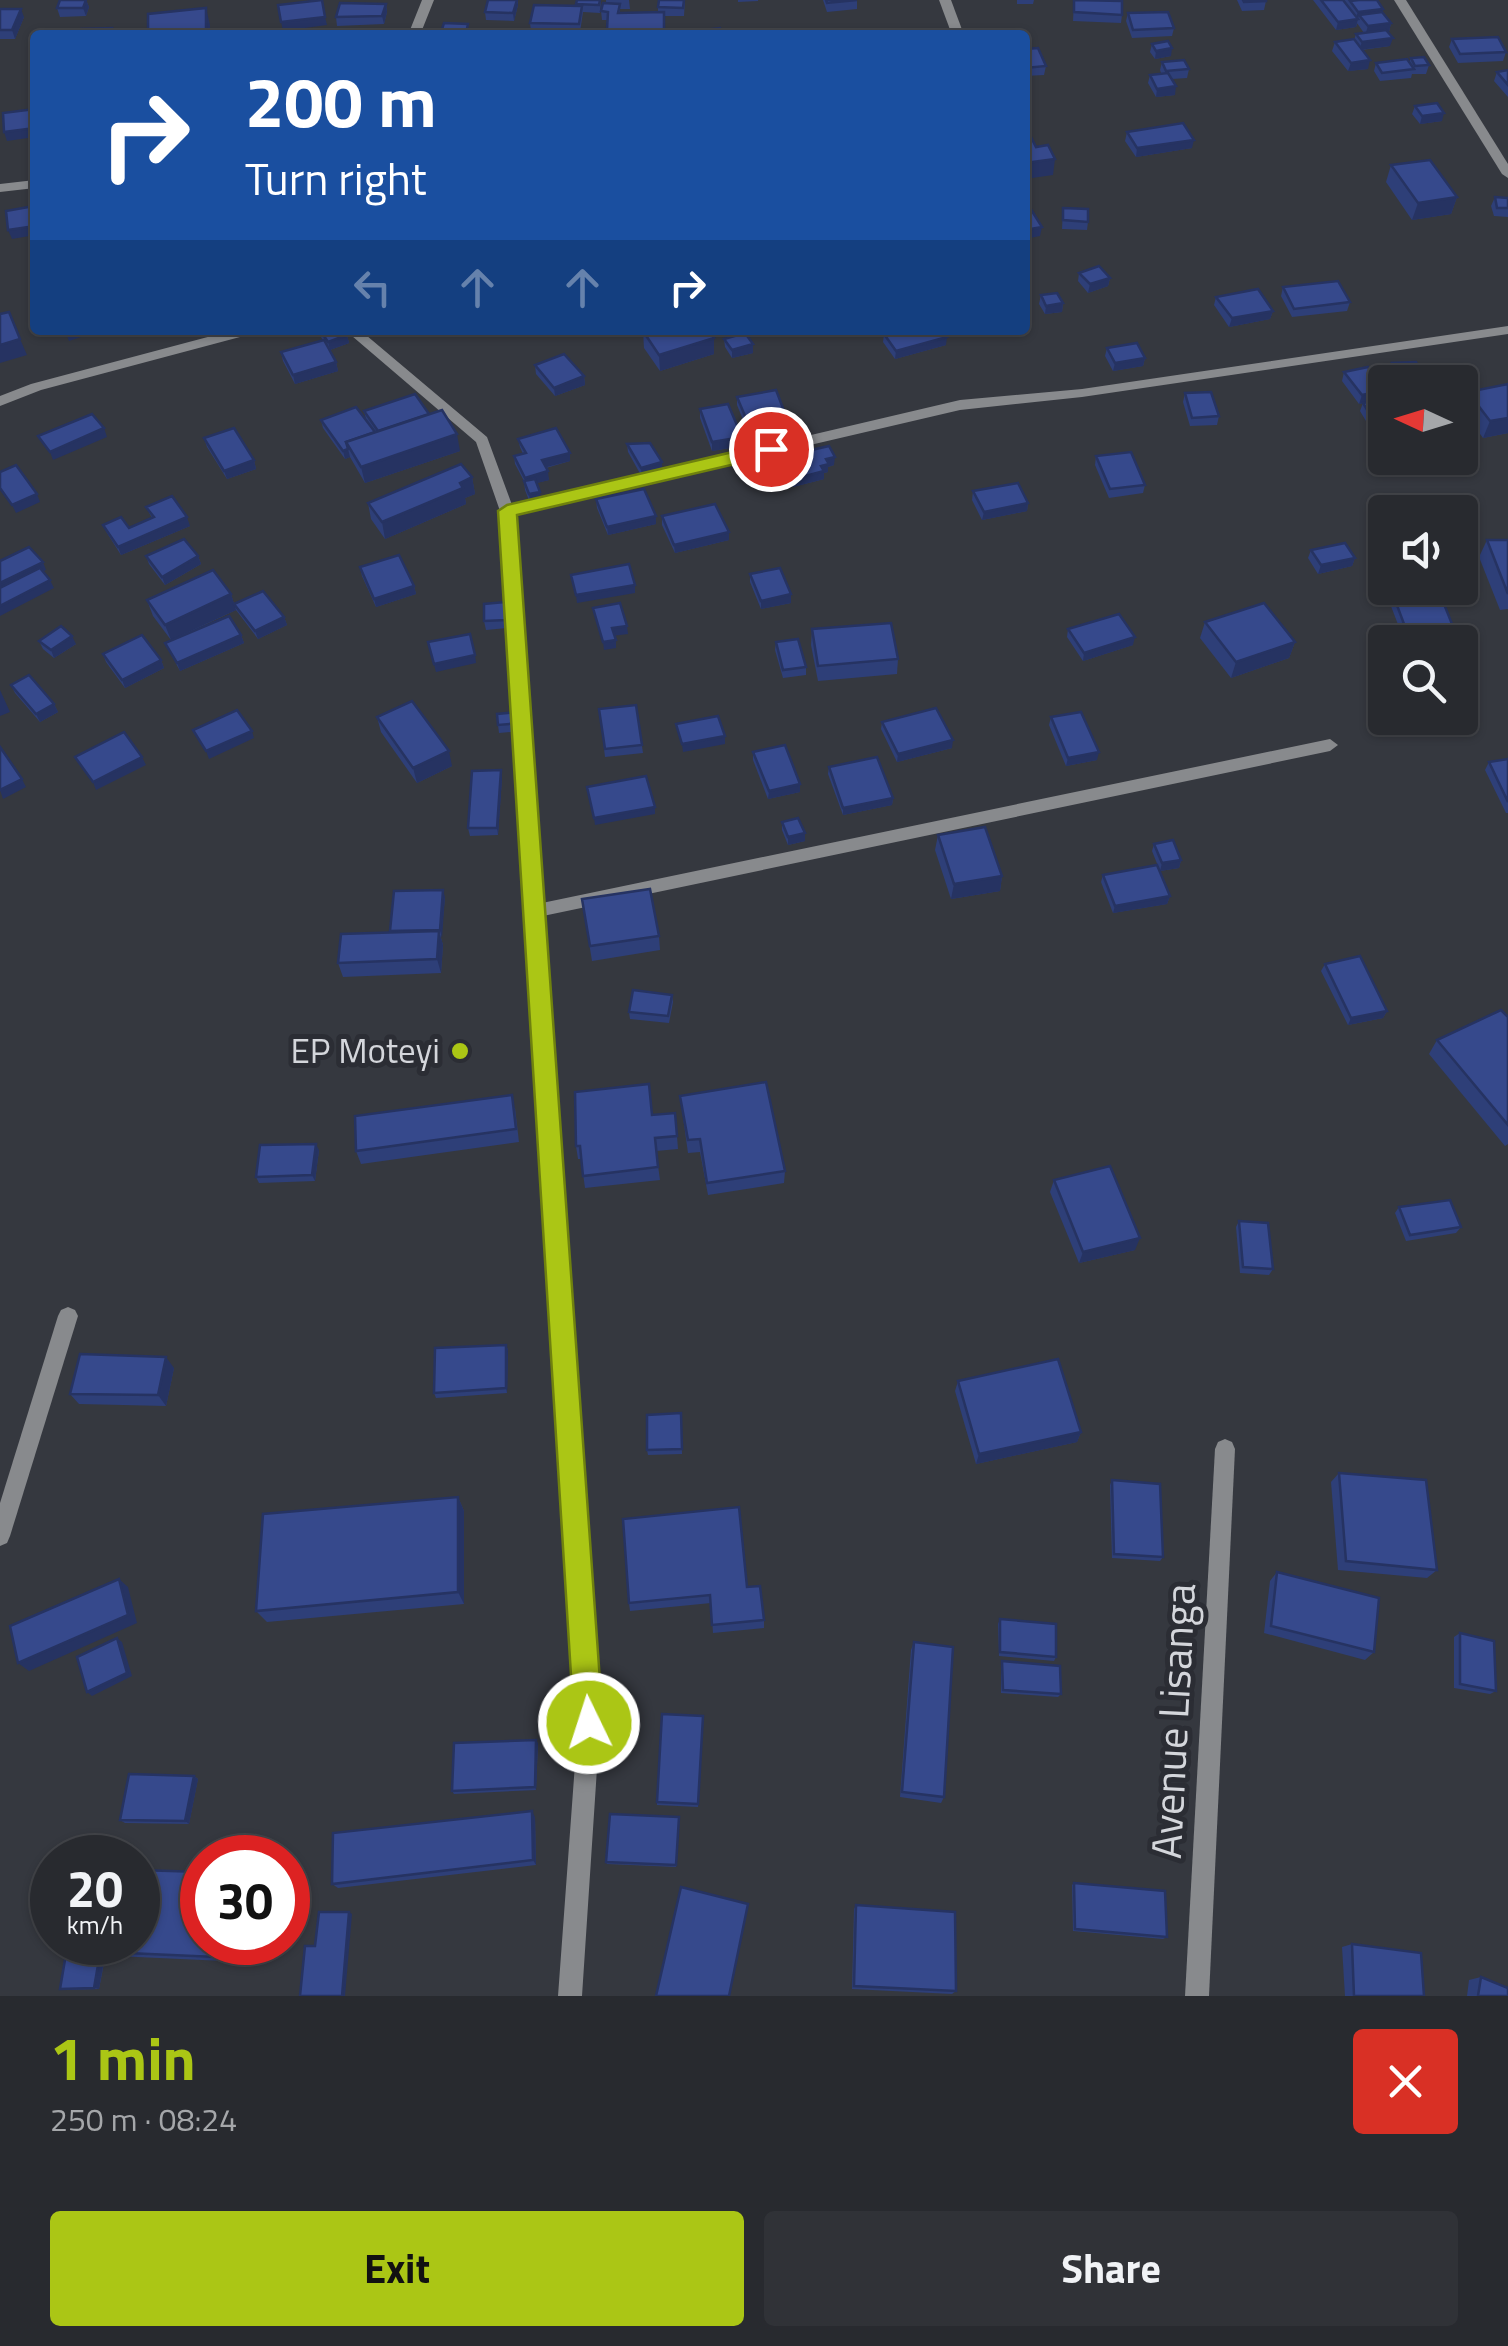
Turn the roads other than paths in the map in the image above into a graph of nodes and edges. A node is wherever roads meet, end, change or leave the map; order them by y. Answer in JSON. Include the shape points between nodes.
{"nodes":[{"id":1,"x":428,"y":0,"type":"edge"},
{"id":2,"x":945,"y":0,"type":"edge"},
{"id":3,"x":1400,"y":0,"type":"edge"},
{"id":4,"x":416,"y":30,"type":"edge"},
{"id":5,"x":956,"y":30,"type":"edge"},
{"id":6,"x":1508,"y":174,"type":"edge"},
{"id":7,"x":30,"y":185,"type":"edge"},
{"id":8,"x":0,"y":188,"type":"edge"},
{"id":9,"x":1508,"y":330,"type":"edge"},
{"id":10,"x":231,"y":335,"type":"edge"},
{"id":11,"x":358,"y":335,"type":"edge"},
{"id":12,"x":0,"y":401,"type":"edge"},
{"id":13,"x":507,"y":511,"type":"junction"},
{"id":14,"x":1330,"y":746,"type":"dead end"},
{"id":15,"x":535,"y":911,"type":"junction"},
{"id":16,"x":68,"y":1316,"type":"dead end"},
{"id":17,"x":1225,"y":1449,"type":"dead end"},
{"id":18,"x":0,"y":1536,"type":"edge"},
{"id":19,"x":570,"y":1996,"type":"edge"},
{"id":20,"x":1197,"y":1996,"type":"edge"}],
"edges":[{"from":1,"to":4,"type":"street"},
{"from":2,"to":5,"type":"street"},
{"from":3,"to":6,"type":"street"},
{"from":7,"to":8,"type":"street"},
{"from":9,"to":13,"type":"street","via":[[960,405]]},
{"from":10,"to":12,"type":"street"},
{"from":11,"to":13,"type":"street","via":[[482,440]]},
{"from":13,"to":15,"type":"street"},
{"from":14,"to":15,"type":"street"},
{"from":15,"to":19,"type":"street","via":[[589,1723]]},
{"from":16,"to":18,"type":"street"},
{"from":17,"to":20,"type":"street","name":"Avenue Lisanga"}]}
